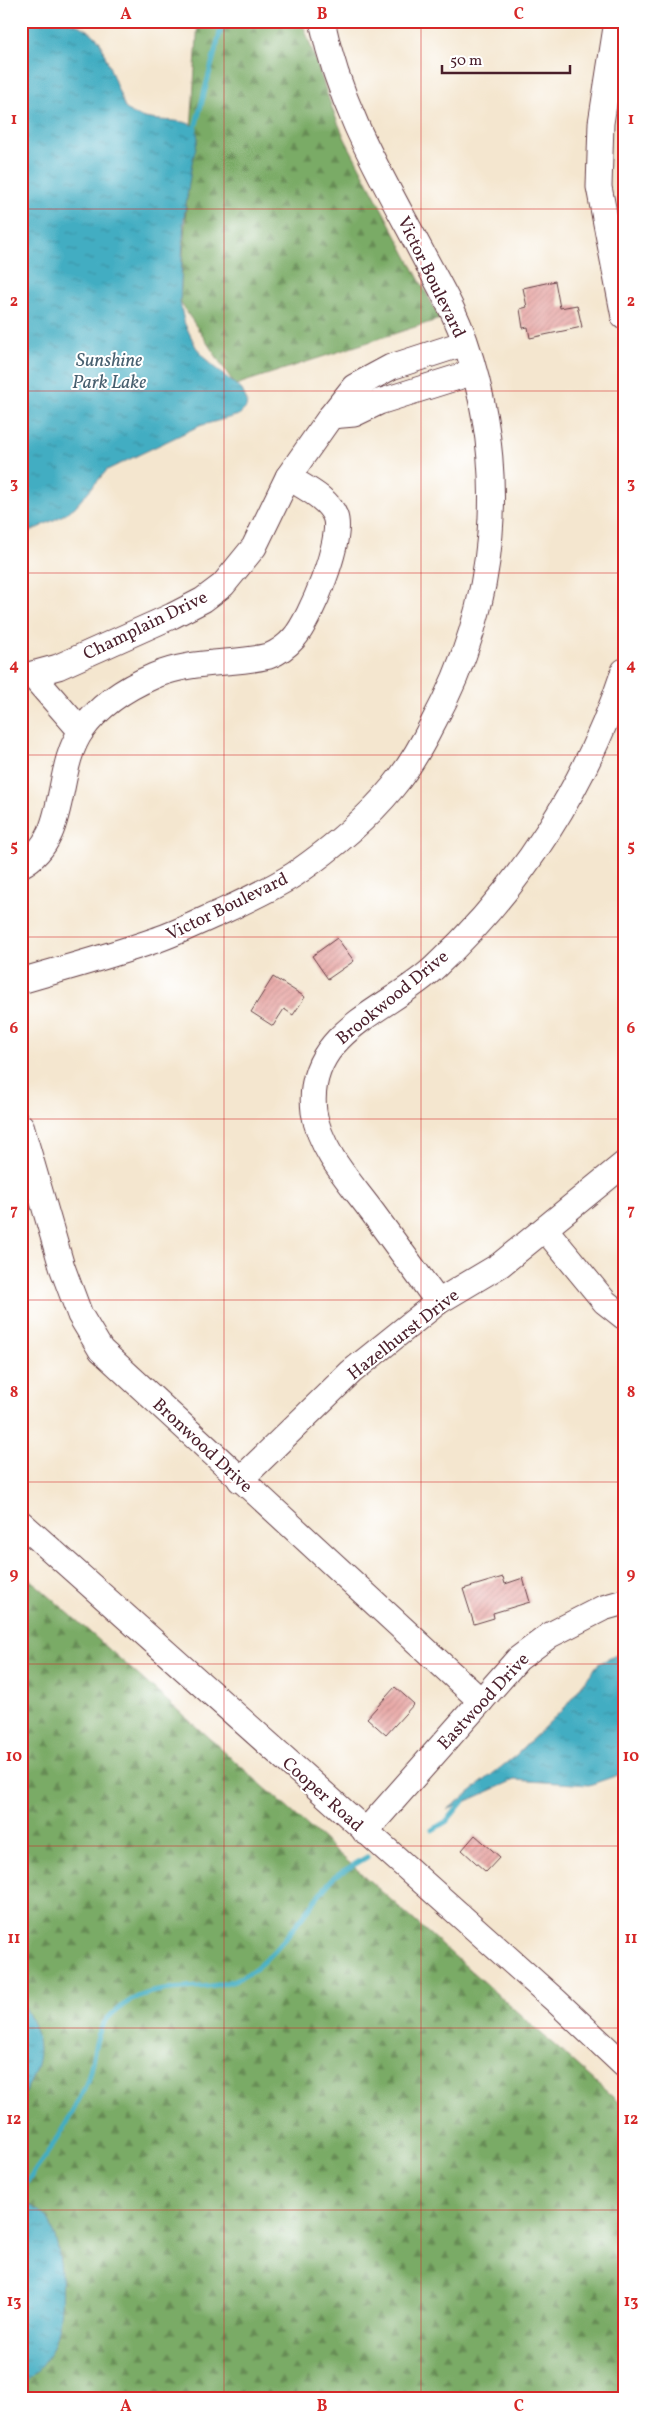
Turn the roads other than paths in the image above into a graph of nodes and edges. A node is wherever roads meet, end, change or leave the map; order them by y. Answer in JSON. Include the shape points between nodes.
{"nodes":[{"id":1,"x":322,"y":21,"type":"edge"},
{"id":2,"x":617,"y":21,"type":"edge"},
{"id":3,"x":623,"y":314,"type":"edge"},
{"id":4,"x":465,"y":343,"type":"junction"},
{"id":5,"x":408,"y":361,"type":"junction"},
{"id":6,"x":474,"y":372,"type":"junction"},
{"id":7,"x":415,"y":391,"type":"junction"},
{"id":8,"x":331,"y":416,"type":"junction"},
{"id":9,"x":288,"y":477,"type":"junction"},
{"id":10,"x":624,"y":671,"type":"edge"},
{"id":11,"x":26,"y":676,"type":"edge"},
{"id":12,"x":81,"y":730,"type":"junction"},
{"id":13,"x":21,"y":865,"type":"edge"},
{"id":14,"x":21,"y":982,"type":"edge"},
{"id":15,"x":21,"y":1126,"type":"edge"},
{"id":16,"x":624,"y":1164,"type":"edge"},
{"id":17,"x":545,"y":1229,"type":"junction"},
{"id":18,"x":438,"y":1302,"type":"junction"},
{"id":19,"x":624,"y":1317,"type":"edge"},
{"id":20,"x":240,"y":1480,"type":"junction"},
{"id":21,"x":21,"y":1523,"type":"edge"},
{"id":22,"x":624,"y":1602,"type":"edge"},
{"id":23,"x":481,"y":1701,"type":"junction"},
{"id":24,"x":365,"y":1832,"type":"junction"},
{"id":25,"x":624,"y":2065,"type":"edge"}],
"edges":[{"from":1,"to":4,"type":"street","name":"Victor Boulevard","via":[[350,116],[455,316]]},
{"from":2,"to":3,"type":"street","via":[[601,123],[599,187]]},
{"from":4,"to":5,"type":"street","name":"Champlain Drive"},
{"from":4,"to":6,"type":"street","name":"Victor Boulevard"},
{"from":5,"to":7,"type":"street"},
{"from":5,"to":8,"type":"street","name":"Champlain Drive","via":[[354,387]]},
{"from":6,"to":7,"type":"street"},
{"from":6,"to":14,"type":"street","name":"Victor Boulevard","via":[[491,459],[492,516],[487,574],[459,670],[421,746],[395,785],[364,819],[332,846],[294,874],[256,896],[156,940]]},
{"from":7,"to":8,"type":"street","via":[[354,414]]},
{"from":8,"to":9,"type":"street","name":"Champlain Drive"},
{"from":9,"to":11,"type":"street","name":"Champlain Drive","via":[[254,546],[223,585],[204,600],[58,667]]},
{"from":9,"to":12,"type":"street","via":[[331,508],[336,523],[330,562],[303,625],[294,638],[269,656],[199,664],[156,675],[116,697]]},
{"from":10,"to":18,"type":"street","name":"Brookwood Drive","via":[[588,763],[530,860],[501,898],[435,967],[344,1032],[329,1048],[319,1069],[314,1112],[322,1137],[336,1163]]},
{"from":11,"to":12,"type":"street","name":"Champlain Drive"},
{"from":12,"to":13,"type":"street","via":[[50,832],[40,850]]},
{"from":15,"to":20,"type":"street","name":"Bronwood Drive","via":[[62,1266],[80,1315],[101,1350]]},
{"from":16,"to":17,"type":"street","name":"Hazelhurst Drive"},
{"from":17,"to":18,"type":"street","name":"Hazelhurst Drive","via":[[500,1265]]},
{"from":17,"to":19,"type":"street","via":[[605,1302]]},
{"from":18,"to":20,"type":"street","name":"Hazelhurst Drive","via":[[351,1372]]},
{"from":20,"to":23,"type":"street","name":"Bronwood Drive"},
{"from":21,"to":24,"type":"street","name":"Cooper Road"},
{"from":22,"to":23,"type":"street","name":"Eastwood Drive","via":[[603,1608],[550,1635],[518,1659]]},
{"from":23,"to":24,"type":"street","name":"Eastwood Drive"},
{"from":24,"to":25,"type":"street","name":"Cooper Road","via":[[556,2000]]}]}
